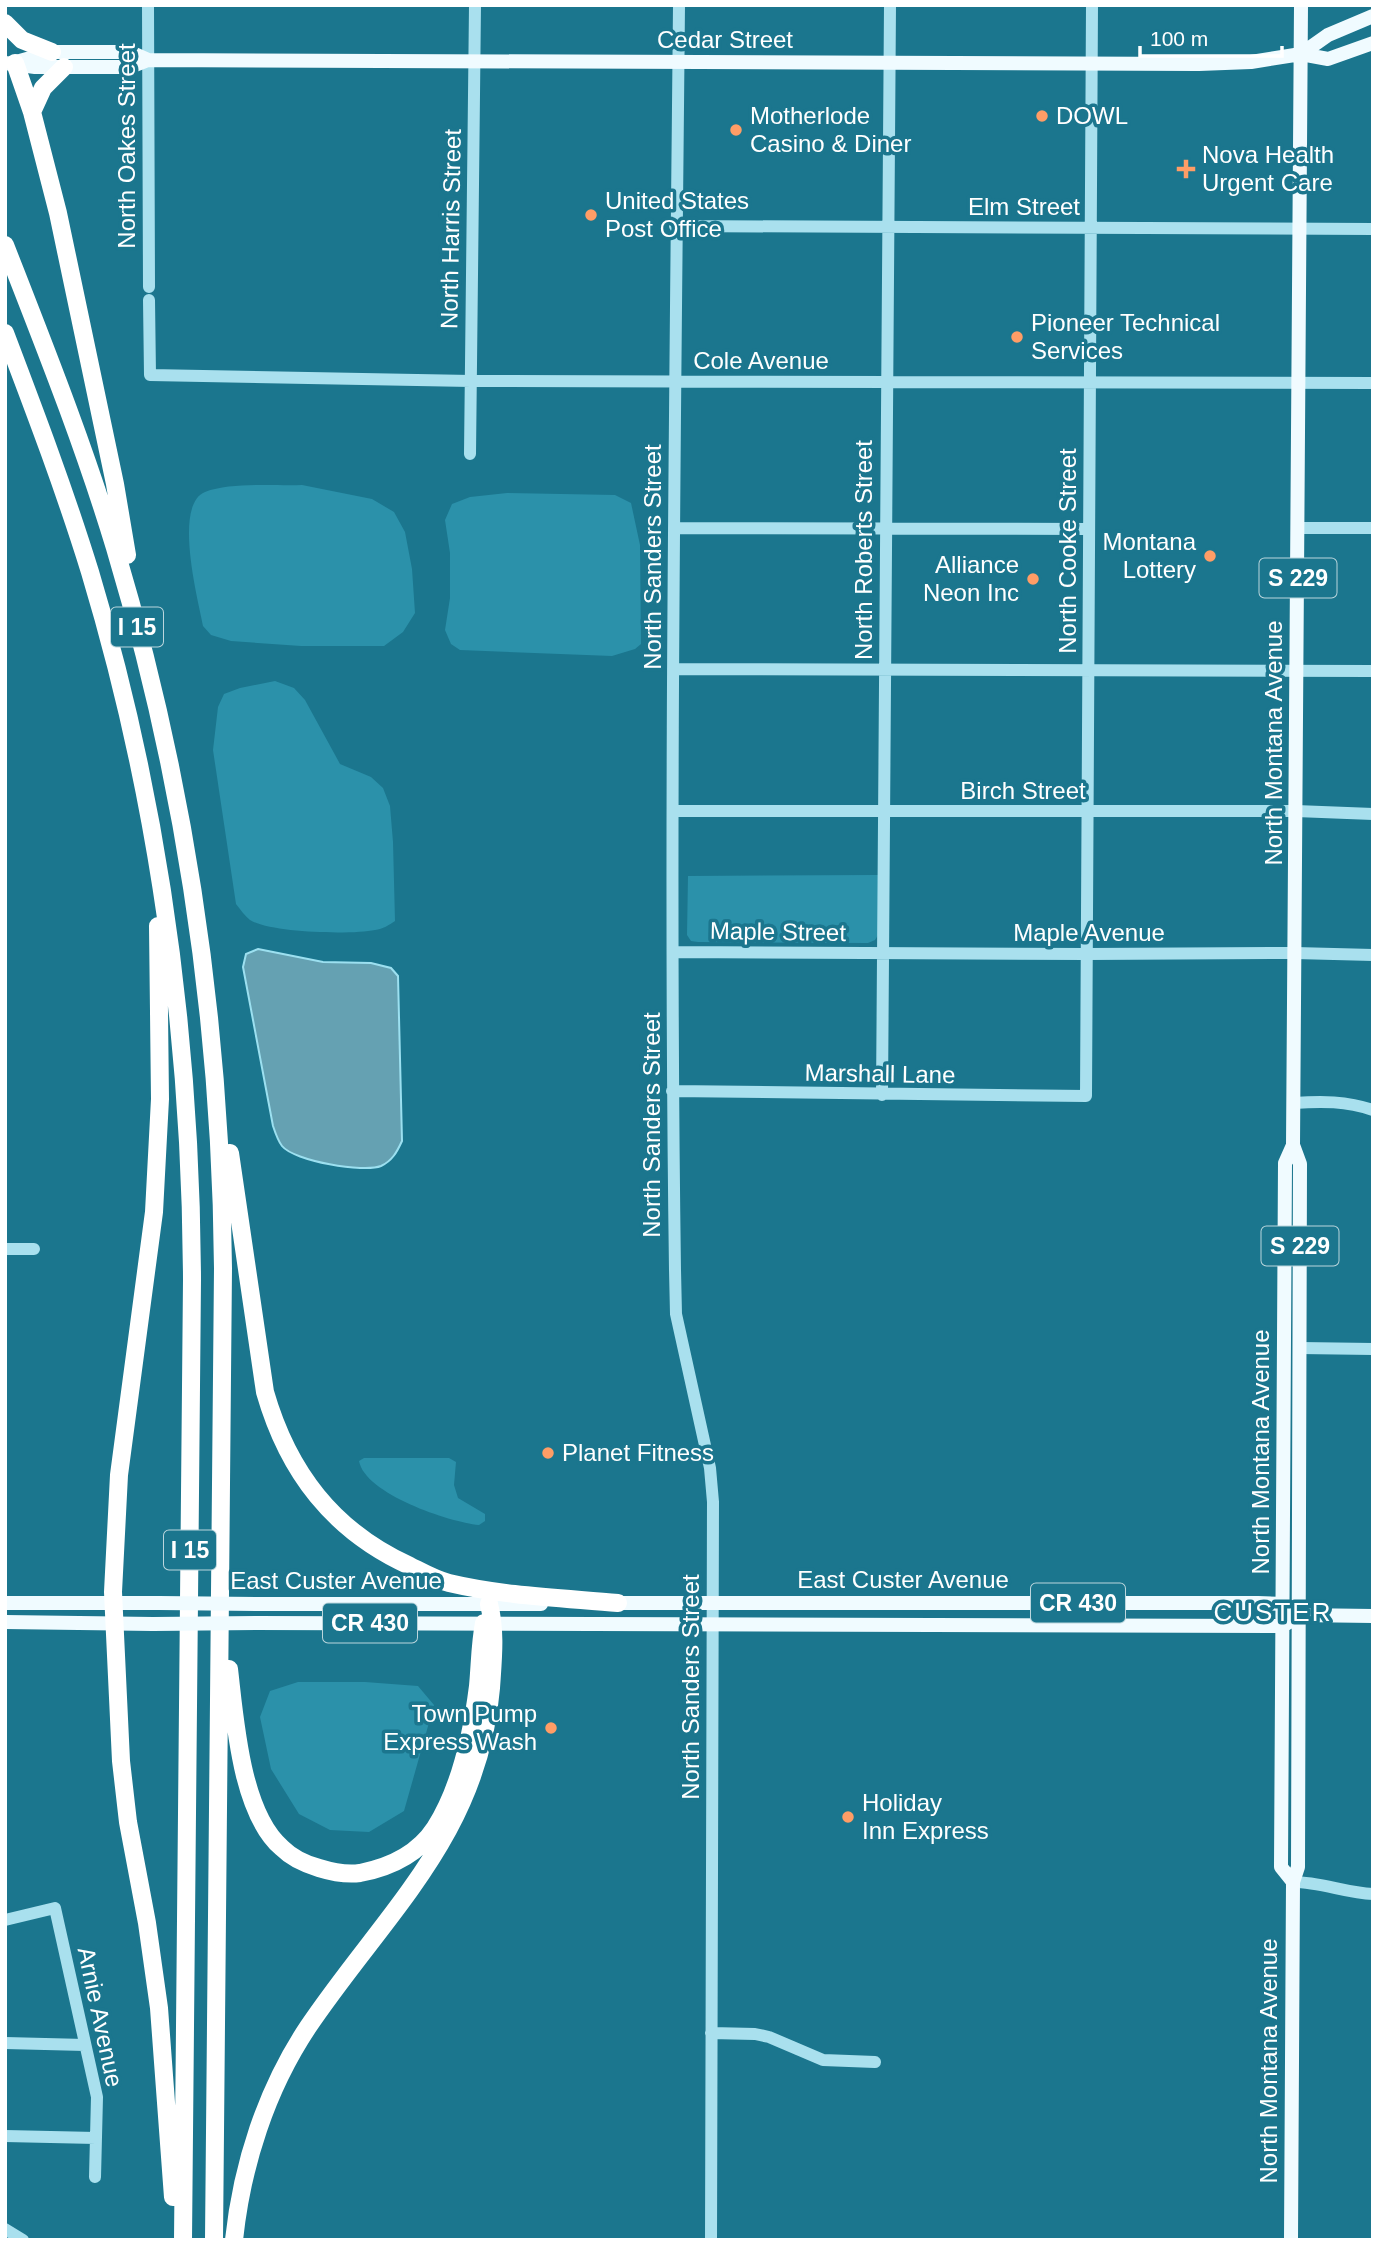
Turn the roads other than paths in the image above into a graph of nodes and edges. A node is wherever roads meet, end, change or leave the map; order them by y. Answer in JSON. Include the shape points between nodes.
{"nodes":[{"id":1,"x":148,"y":5,"type":"edge"},
{"id":2,"x":475,"y":5,"type":"edge"},
{"id":3,"x":679,"y":5,"type":"edge"},
{"id":4,"x":890,"y":5,"type":"edge"},
{"id":5,"x":1092,"y":5,"type":"edge"},
{"id":6,"x":1301,"y":5,"type":"edge"},
{"id":7,"x":1373,"y":16,"type":"edge"},
{"id":8,"x":5,"y":23,"type":"edge"},
{"id":9,"x":1373,"y":43,"type":"edge"},
{"id":10,"x":52,"y":52,"type":"junction"},
{"id":11,"x":1301,"y":54,"type":"junction"},
{"id":12,"x":148,"y":60,"type":"junction"},
{"id":13,"x":474,"y":61,"type":"junction"},
{"id":14,"x":678,"y":62,"type":"junction"},
{"id":15,"x":10,"y":63,"type":"edge"},
{"id":16,"x":889,"y":63,"type":"junction"},
{"id":17,"x":1091,"y":64,"type":"junction"},
{"id":18,"x":64,"y":67,"type":"junction"},
{"id":19,"x":32,"y":112,"type":"junction"},
{"id":20,"x":675,"y":226,"type":"junction"},
{"id":21,"x":887,"y":227,"type":"junction"},
{"id":22,"x":1090,"y":228,"type":"junction"},
{"id":23,"x":1300,"y":229,"type":"junction"},
{"id":24,"x":1373,"y":229,"type":"edge"},
{"id":25,"x":5,"y":245,"type":"edge"},
{"id":26,"x":5,"y":333,"type":"edge"},
{"id":27,"x":150,"y":375,"type":"joint"},
{"id":28,"x":471,"y":381,"type":"junction"},
{"id":29,"x":674,"y":382,"type":"junction"},
{"id":30,"x":886,"y":383,"type":"junction"},
{"id":31,"x":1090,"y":383,"type":"junction"},
{"id":32,"x":1300,"y":383,"type":"junction"},
{"id":33,"x":1373,"y":383,"type":"edge"},
{"id":34,"x":470,"y":454,"type":"dead end"},
{"id":35,"x":674,"y":528,"type":"junction"},
{"id":36,"x":885,"y":528,"type":"junction"},
{"id":37,"x":1298,"y":528,"type":"junction"},
{"id":38,"x":1373,"y":528,"type":"edge"},
{"id":39,"x":1089,"y":529,"type":"junction"},
{"id":40,"x":143,"y":648,"type":"junction"},
{"id":41,"x":673,"y":669,"type":"junction"},
{"id":42,"x":884,"y":670,"type":"junction"},
{"id":43,"x":1088,"y":671,"type":"junction"},
{"id":44,"x":1297,"y":671,"type":"junction"},
{"id":45,"x":1373,"y":671,"type":"edge"},
{"id":46,"x":673,"y":811,"type":"junction"},
{"id":47,"x":1296,"y":811,"type":"junction"},
{"id":48,"x":884,"y":812,"type":"junction"},
{"id":49,"x":1087,"y":813,"type":"junction"},
{"id":50,"x":1373,"y":814,"type":"edge"},
{"id":51,"x":157,"y":863,"type":"junction"},
{"id":52,"x":673,"y":952,"type":"junction"},
{"id":53,"x":1295,"y":953,"type":"junction"},
{"id":54,"x":883,"y":954,"type":"junction"},
{"id":55,"x":1087,"y":954,"type":"junction"},
{"id":56,"x":1373,"y":955,"type":"edge"},
{"id":57,"x":211,"y":1025,"type":"junction"},
{"id":58,"x":673,"y":1091,"type":"junction"},
{"id":59,"x":882,"y":1095,"type":"junction"},
{"id":60,"x":1086,"y":1096,"type":"joint"},
{"id":61,"x":1294,"y":1103,"type":"junction"},
{"id":62,"x":1373,"y":1110,"type":"edge"},
{"id":63,"x":1293,"y":1145,"type":"junction"},
{"id":64,"x":5,"y":1249,"type":"edge"},
{"id":65,"x":34,"y":1249,"type":"dead end"},
{"id":66,"x":1300,"y":1348,"type":"junction"},
{"id":67,"x":1373,"y":1349,"type":"edge"},
{"id":68,"x":221,"y":1546,"type":"junction"},
{"id":69,"x":5,"y":1603,"type":"edge"},
{"id":70,"x":113,"y":1603,"type":"junction"},
{"id":71,"x":712,"y":1603,"type":"junction"},
{"id":72,"x":489,"y":1604,"type":"junction"},
{"id":73,"x":618,"y":1604,"type":"junction"},
{"id":74,"x":1283,"y":1604,"type":"junction"},
{"id":75,"x":1299,"y":1615,"type":"junction"},
{"id":76,"x":1373,"y":1616,"type":"edge"},
{"id":77,"x":5,"y":1622,"type":"edge"},
{"id":78,"x":114,"y":1623,"type":"junction"},
{"id":79,"x":489,"y":1623,"type":"junction"},
{"id":80,"x":712,"y":1625,"type":"junction"},
{"id":81,"x":1283,"y":1626,"type":"junction"},
{"id":82,"x":1293,"y":1882,"type":"junction"},
{"id":83,"x":1373,"y":1894,"type":"edge"},
{"id":84,"x":5,"y":1920,"type":"edge"},
{"id":85,"x":711,"y":2033,"type":"junction"},
{"id":86,"x":5,"y":2043,"type":"edge"},
{"id":87,"x":85,"y":2045,"type":"junction"},
{"id":88,"x":875,"y":2062,"type":"dead end"},
{"id":89,"x":5,"y":2136,"type":"edge"},
{"id":90,"x":96,"y":2138,"type":"junction"},
{"id":91,"x":95,"y":2177,"type":"dead end"},
{"id":92,"x":5,"y":2229,"type":"edge"},
{"id":93,"x":23,"y":2240,"type":"edge"},
{"id":94,"x":176,"y":2240,"type":"edge"},
{"id":95,"x":183,"y":2240,"type":"edge"},
{"id":96,"x":215,"y":2240,"type":"edge"},
{"id":97,"x":234,"y":2240,"type":"edge"},
{"id":98,"x":711,"y":2240,"type":"edge"},
{"id":99,"x":1291,"y":2240,"type":"edge"}],
"edges":[{"from":1,"to":12,"type":"street","name":"North Oakes Street"},
{"from":2,"to":13,"type":"street","name":"North Harris Street"},
{"from":3,"to":14,"type":"street","name":"North Sanders Street"},
{"from":4,"to":16,"type":"street","name":"North Roberts Street"},
{"from":5,"to":17,"type":"street","name":"North Cooke Street"},
{"from":6,"to":11,"type":"main road","name":"North Montana Avenue","number":"S 229"},
{"from":7,"to":11,"type":"main road","via":[[1328,35]]},
{"from":8,"to":10,"type":"highway","via":[[22,40]]},
{"from":9,"to":11,"type":"main road","name":"Cedar Street","via":[[1328,59]]},
{"from":10,"to":12,"type":"main road","name":"Cedar Street","via":[[130,52]]},
{"from":10,"to":15,"type":"main road","name":"Cedar Street"},
{"from":11,"to":17,"type":"main road","name":"Cedar Street","via":[[1226,64]]},
{"from":11,"to":23,"type":"main road","name":"North Montana Avenue","number":"S 229"},
{"from":12,"to":13,"type":"main road","name":"Cedar Street"},
{"from":12,"to":18,"type":"main road","name":"Cedar Street","via":[[130,67]]},
{"from":12,"to":27,"type":"street","name":"North Oakes Street"},
{"from":13,"to":14,"type":"main road","name":"Cedar Street"},
{"from":13,"to":28,"type":"street","name":"North Harris Street"},
{"from":14,"to":16,"type":"main road","name":"Cedar Street"},
{"from":14,"to":20,"type":"street","name":"North Sanders Street"},
{"from":15,"to":18,"type":"main road","name":"Cedar Street"},
{"from":15,"to":19,"type":"highway"},
{"from":16,"to":17,"type":"main road","name":"Cedar Street"},
{"from":16,"to":21,"type":"street","name":"North Roberts Street"},
{"from":17,"to":22,"type":"street","name":"North Cooke Street"},
{"from":18,"to":19,"type":"highway","via":[[43,89]]},
{"from":19,"to":40,"type":"highway","via":[[110,459]]},
{"from":20,"to":21,"type":"street","name":"Elm Street"},
{"from":20,"to":29,"type":"street","name":"North Sanders Street"},
{"from":21,"to":22,"type":"street","name":"Elm Street"},
{"from":21,"to":30,"type":"street","name":"North Roberts Street"},
{"from":22,"to":23,"type":"street","name":"Elm Street"},
{"from":22,"to":31,"type":"street","name":"North Cooke Street"},
{"from":23,"to":24,"type":"street","name":"Elm Street"},
{"from":23,"to":32,"type":"main road","name":"North Montana Avenue","number":"S 229"},
{"from":25,"to":40,"type":"highway","number":"I 15","via":[[98,493]]},
{"from":26,"to":51,"type":"highway","number":"I 15","via":[[90,574],[130,726]]},
{"from":27,"to":28,"type":"street","name":"Cole Avenue"},
{"from":28,"to":29,"type":"street","name":"Cole Avenue"},
{"from":28,"to":34,"type":"street","name":"North Harris Street"},
{"from":29,"to":30,"type":"street","name":"Cole Avenue"},
{"from":29,"to":35,"type":"street","name":"North Sanders Street"},
{"from":30,"to":31,"type":"street","name":"Cole Avenue"},
{"from":30,"to":36,"type":"street","name":"North Roberts Street"},
{"from":31,"to":32,"type":"street","name":"Cole Avenue"},
{"from":31,"to":39,"type":"street","name":"North Cooke Street"},
{"from":32,"to":33,"type":"street","name":"Cole Avenue"},
{"from":32,"to":37,"type":"main road","name":"North Montana Avenue","number":"S 229"},
{"from":35,"to":36,"type":"street"},
{"from":35,"to":41,"type":"street","name":"North Sanders Street"},
{"from":36,"to":39,"type":"street"},
{"from":36,"to":42,"type":"street","name":"North Roberts Street"},
{"from":37,"to":38,"type":"street"},
{"from":37,"to":44,"type":"main road","name":"North Montana Avenue","number":"S 229"},
{"from":39,"to":43,"type":"street","name":"North Cooke Street"},
{"from":40,"to":57,"type":"highway","number":"I 15","via":[[185,841]]},
{"from":41,"to":42,"type":"street"},
{"from":41,"to":46,"type":"street","name":"North Sanders Street"},
{"from":42,"to":43,"type":"street"},
{"from":42,"to":48,"type":"street","name":"North Roberts Street"},
{"from":43,"to":44,"type":"street"},
{"from":43,"to":49,"type":"street","name":"North Cooke Street"},
{"from":44,"to":45,"type":"street"},
{"from":44,"to":47,"type":"main road","name":"North Montana Avenue","number":"S 229"},
{"from":46,"to":48,"type":"street","name":"Birch Street"},
{"from":46,"to":52,"type":"street","name":"North Sanders Street"},
{"from":47,"to":49,"type":"street","name":"Birch Street"},
{"from":47,"to":50,"type":"street","name":"Birch Street"},
{"from":47,"to":53,"type":"main road","name":"North Montana Avenue","number":"S 229"},
{"from":48,"to":49,"type":"street","name":"Birch Street"},
{"from":48,"to":54,"type":"street","name":"North Roberts Street"},
{"from":49,"to":55,"type":"street","name":"North Cooke Street"},
{"from":51,"to":70,"type":"highway","via":[[158,1156],[149,1262],[119,1475]]},
{"from":51,"to":95,"type":"highway","number":"I 15","via":[[180,1036],[191,1210]]},
{"from":52,"to":54,"type":"street","name":"Maple Street"},
{"from":52,"to":58,"type":"street","name":"North Sanders Street"},
{"from":53,"to":55,"type":"street","name":"Maple Avenue"},
{"from":53,"to":56,"type":"street"},
{"from":53,"to":61,"type":"main road","name":"North Montana Avenue","number":"S 229"},
{"from":54,"to":55,"type":"street","name":"Maple Avenue"},
{"from":54,"to":59,"type":"street","name":"North Roberts Street"},
{"from":55,"to":60,"type":"street","name":"North Cooke Street"},
{"from":57,"to":68,"type":"highway","number":"I 15","via":[[222,1198]]},
{"from":57,"to":73,"type":"highway","via":[[265,1392],[275,1427],[307,1483],[334,1515],[368,1544],[446,1583]]},
{"from":58,"to":59,"type":"street","name":"Marshall Lane"},
{"from":58,"to":71,"type":"street","name":"North Sanders Street","via":[[676,1314],[710,1468]]},
{"from":59,"to":60,"type":"street","name":"Marshall Lane"},
{"from":61,"to":62,"type":"street","via":[[1331,1101]]},
{"from":61,"to":63,"type":"main road","name":"North Montana Avenue","number":"S 229"},
{"from":63,"to":66,"type":"main road","name":"North Montana Avenue","number":"S 229","via":[[1300,1164]]},
{"from":63,"to":74,"type":"main road","name":"North Montana Avenue","number":"S 229","via":[[1285,1163]]},
{"from":64,"to":65,"type":"street"},
{"from":66,"to":67,"type":"street"},
{"from":66,"to":75,"type":"main road","name":"North Montana Avenue","number":"S 229"},
{"from":68,"to":79,"type":"highway","via":[[236,1725],[250,1797],[279,1846],[307,1864],[332,1872],[356,1873],[399,1862],[435,1828],[471,1731]]},
{"from":68,"to":96,"type":"highway","number":"I 15"},
{"from":69,"to":70,"type":"main road","name":"East Custer Avenue","number":"CR 430"},
{"from":70,"to":72,"type":"main road","name":"East Custer Avenue","number":"CR 430","bridge":true},
{"from":70,"to":78,"type":"highway"},
{"from":71,"to":73,"type":"main road","name":"East Custer Avenue","number":"CR 430"},
{"from":71,"to":74,"type":"main road","name":"East Custer Avenue","number":"CR 430"},
{"from":71,"to":80,"type":"street","name":"North Sanders Street"},
{"from":72,"to":73,"type":"main road","name":"East Custer Avenue","number":"CR 430"},
{"from":72,"to":79,"type":"highway"},
{"from":74,"to":75,"type":"main road"},
{"from":74,"to":81,"type":"main road","name":"North Montana Avenue","number":"S 229"},
{"from":75,"to":76,"type":"main road"},
{"from":75,"to":81,"type":"main road"},
{"from":75,"to":82,"type":"main road","name":"North Montana Avenue","number":"S 229","via":[[1298,1867]]},
{"from":77,"to":78,"type":"main road","name":"East Custer Avenue","number":"CR 430"},
{"from":78,"to":79,"type":"main road","name":"East Custer Avenue","number":"CR 430","bridge":true},
{"from":78,"to":94,"type":"highway","via":[[121,1761],[159,2008]]},
{"from":79,"to":80,"type":"main road","name":"East Custer Avenue","number":"CR 430"},
{"from":79,"to":97,"type":"highway","via":[[495,1639],[490,1703],[465,1797],[412,1889],[307,2028],[273,2091],[244,2177]]},
{"from":80,"to":81,"type":"main road","name":"East Custer Avenue","number":"CR 430"},
{"from":80,"to":85,"type":"street","name":"North Sanders Street"},
{"from":81,"to":82,"type":"main road","name":"North Montana Avenue","number":"S 229","via":[[1281,1867]]},
{"from":82,"to":83,"type":"street"},
{"from":82,"to":99,"type":"main road","name":"North Montana Avenue","number":"S 229"},
{"from":84,"to":87,"type":"street","name":"Arnie Avenue","via":[[55,1908]]},
{"from":85,"to":88,"type":"street","via":[[769,2037],[823,2060]]},
{"from":85,"to":98,"type":"street","name":"North Sanders Street"},
{"from":86,"to":87,"type":"street"},
{"from":87,"to":90,"type":"street","name":"Arnie Avenue","via":[[97,2097]]},
{"from":89,"to":90,"type":"street"},
{"from":90,"to":91,"type":"street","name":"Arnie Avenue"},
{"from":92,"to":93,"type":"street"}]}
